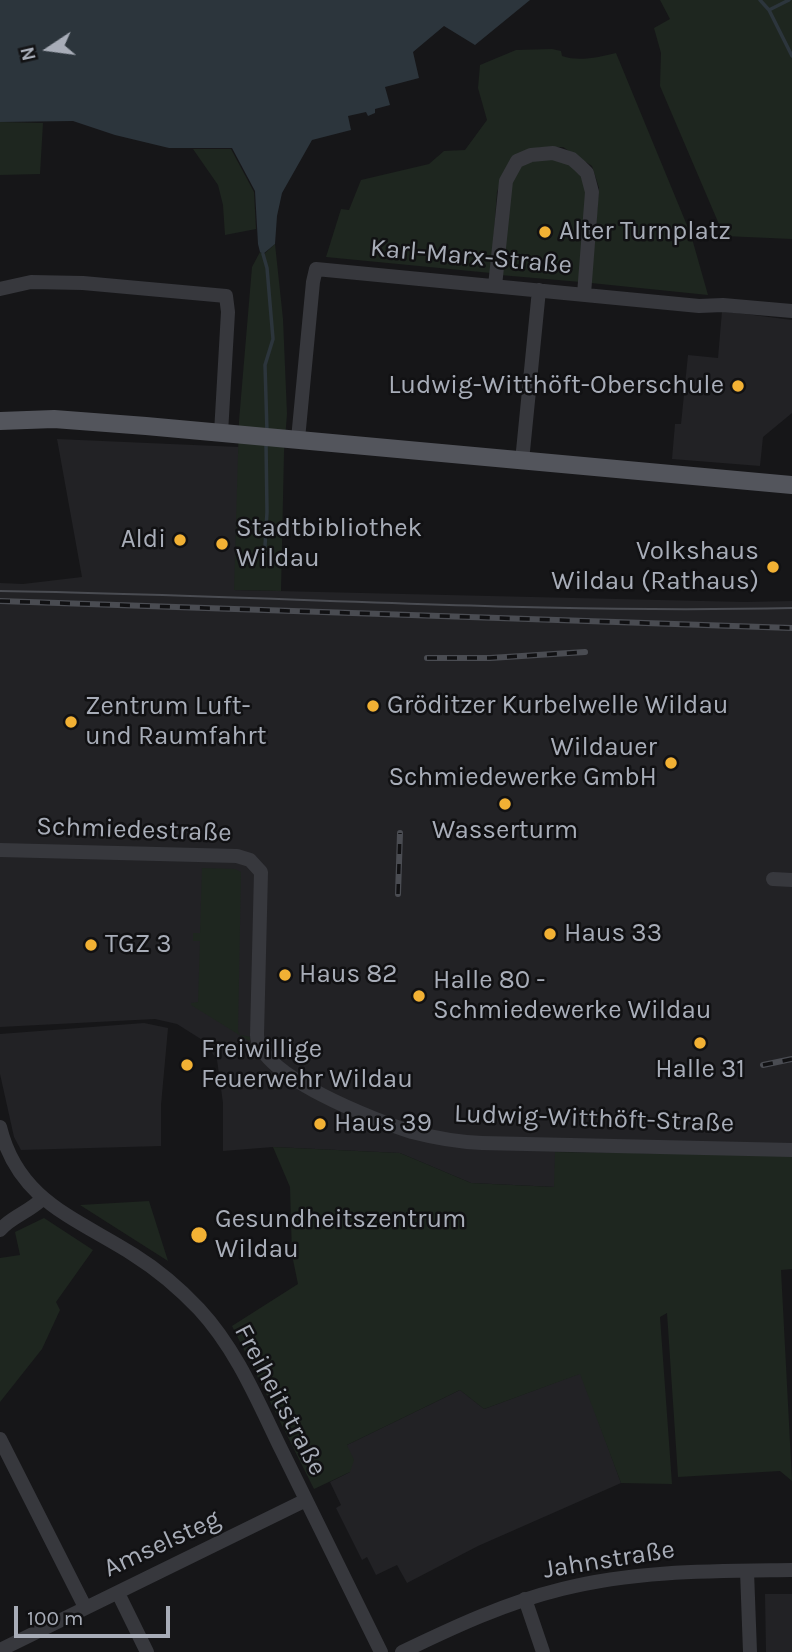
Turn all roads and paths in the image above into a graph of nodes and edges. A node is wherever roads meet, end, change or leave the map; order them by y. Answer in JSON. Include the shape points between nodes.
{"nodes":[{"id":1,"x":495,"y":286,"type":"junction"},
{"id":2,"x":0,"y":289,"type":"edge"},
{"id":3,"x":539,"y":290,"type":"junction"},
{"id":4,"x":584,"y":294,"type":"junction"},
{"id":5,"x":792,"y":311,"type":"edge"},
{"id":6,"x":0,"y":421,"type":"edge"},
{"id":7,"x":227,"y":433,"type":"junction"},
{"id":8,"x":293,"y":439,"type":"junction"},
{"id":9,"x":522,"y":461,"type":"junction"},
{"id":10,"x":792,"y":485,"type":"edge"},
{"id":11,"x":0,"y":850,"type":"edge"},
{"id":12,"x":261,"y":872,"type":"joint"},
{"id":13,"x":773,"y":879,"type":"dead end"},
{"id":14,"x":792,"y":880,"type":"edge"},
{"id":15,"x":0,"y":1127,"type":"edge"},
{"id":16,"x":792,"y":1150,"type":"edge"},
{"id":17,"x":41,"y":1199,"type":"junction"},
{"id":18,"x":0,"y":1230,"type":"edge"},
{"id":19,"x":0,"y":1439,"type":"edge"},
{"id":20,"x":306,"y":1500,"type":"junction"},
{"id":21,"x":792,"y":1570,"type":"edge"},
{"id":22,"x":747,"y":1571,"type":"junction"},
{"id":23,"x":118,"y":1593,"type":"junction"},
{"id":24,"x":524,"y":1599,"type":"junction"},
{"id":25,"x":85,"y":1607,"type":"junction"},
{"id":26,"x":0,"y":1650,"type":"edge"},
{"id":27,"x":147,"y":1652,"type":"edge"},
{"id":28,"x":382,"y":1652,"type":"edge"},
{"id":29,"x":402,"y":1652,"type":"edge"},
{"id":30,"x":543,"y":1652,"type":"edge"},
{"id":31,"x":750,"y":1652,"type":"edge"}],
"edges":[{"from":1,"to":3,"type":"street","name":"Karl-Marx-Straße"},
{"from":1,"to":4,"type":"street","via":[[506,181],[517,161],[552,153],[580,166],[592,192]]},
{"from":1,"to":8,"type":"street","name":"Karl-Marx-Straße","via":[[316,269]]},
{"from":2,"to":7,"type":"street","via":[[32,282],[83,282],[226,296]]},
{"from":3,"to":4,"type":"street","name":"Karl-Marx-Straße"},
{"from":3,"to":9,"type":"street"},
{"from":4,"to":5,"type":"street","name":"Karl-Marx-Straße"},
{"from":6,"to":7,"type":"main road","via":[[62,419]]},
{"from":7,"to":8,"type":"main road"},
{"from":8,"to":9,"type":"main road"},
{"from":9,"to":10,"type":"main road"},
{"from":11,"to":12,"type":"street","name":"Schmiedestraße","via":[[237,856],[250,860]]},
{"from":12,"to":16,"type":"street","name":"Ludwig-Witthöft-Straße","via":[[257,1041],[277,1066],[325,1097],[405,1129],[463,1142]]},
{"from":13,"to":14,"type":"street"},
{"from":15,"to":17,"type":"street","name":"Freiheitstraße","via":[[7,1152]]},
{"from":17,"to":18,"type":"street"},
{"from":17,"to":20,"type":"street","name":"Freiheitstraße","via":[[138,1257],[205,1316],[243,1372]]},
{"from":19,"to":25,"type":"street"},
{"from":20,"to":23,"type":"street","name":"Amselsteg"},
{"from":20,"to":28,"type":"street","name":"Freiheitstraße"},
{"from":21,"to":22,"type":"street","name":"Jahnstraße"},
{"from":22,"to":24,"type":"street","name":"Jahnstraße","via":[[634,1576]]},
{"from":22,"to":31,"type":"street"},
{"from":23,"to":25,"type":"street","name":"Amselsteg"},
{"from":23,"to":27,"type":"street"},
{"from":24,"to":29,"type":"street","name":"Jahnstraße"},
{"from":24,"to":30,"type":"street"},
{"from":25,"to":26,"type":"street","name":"Amselsteg"}]}
